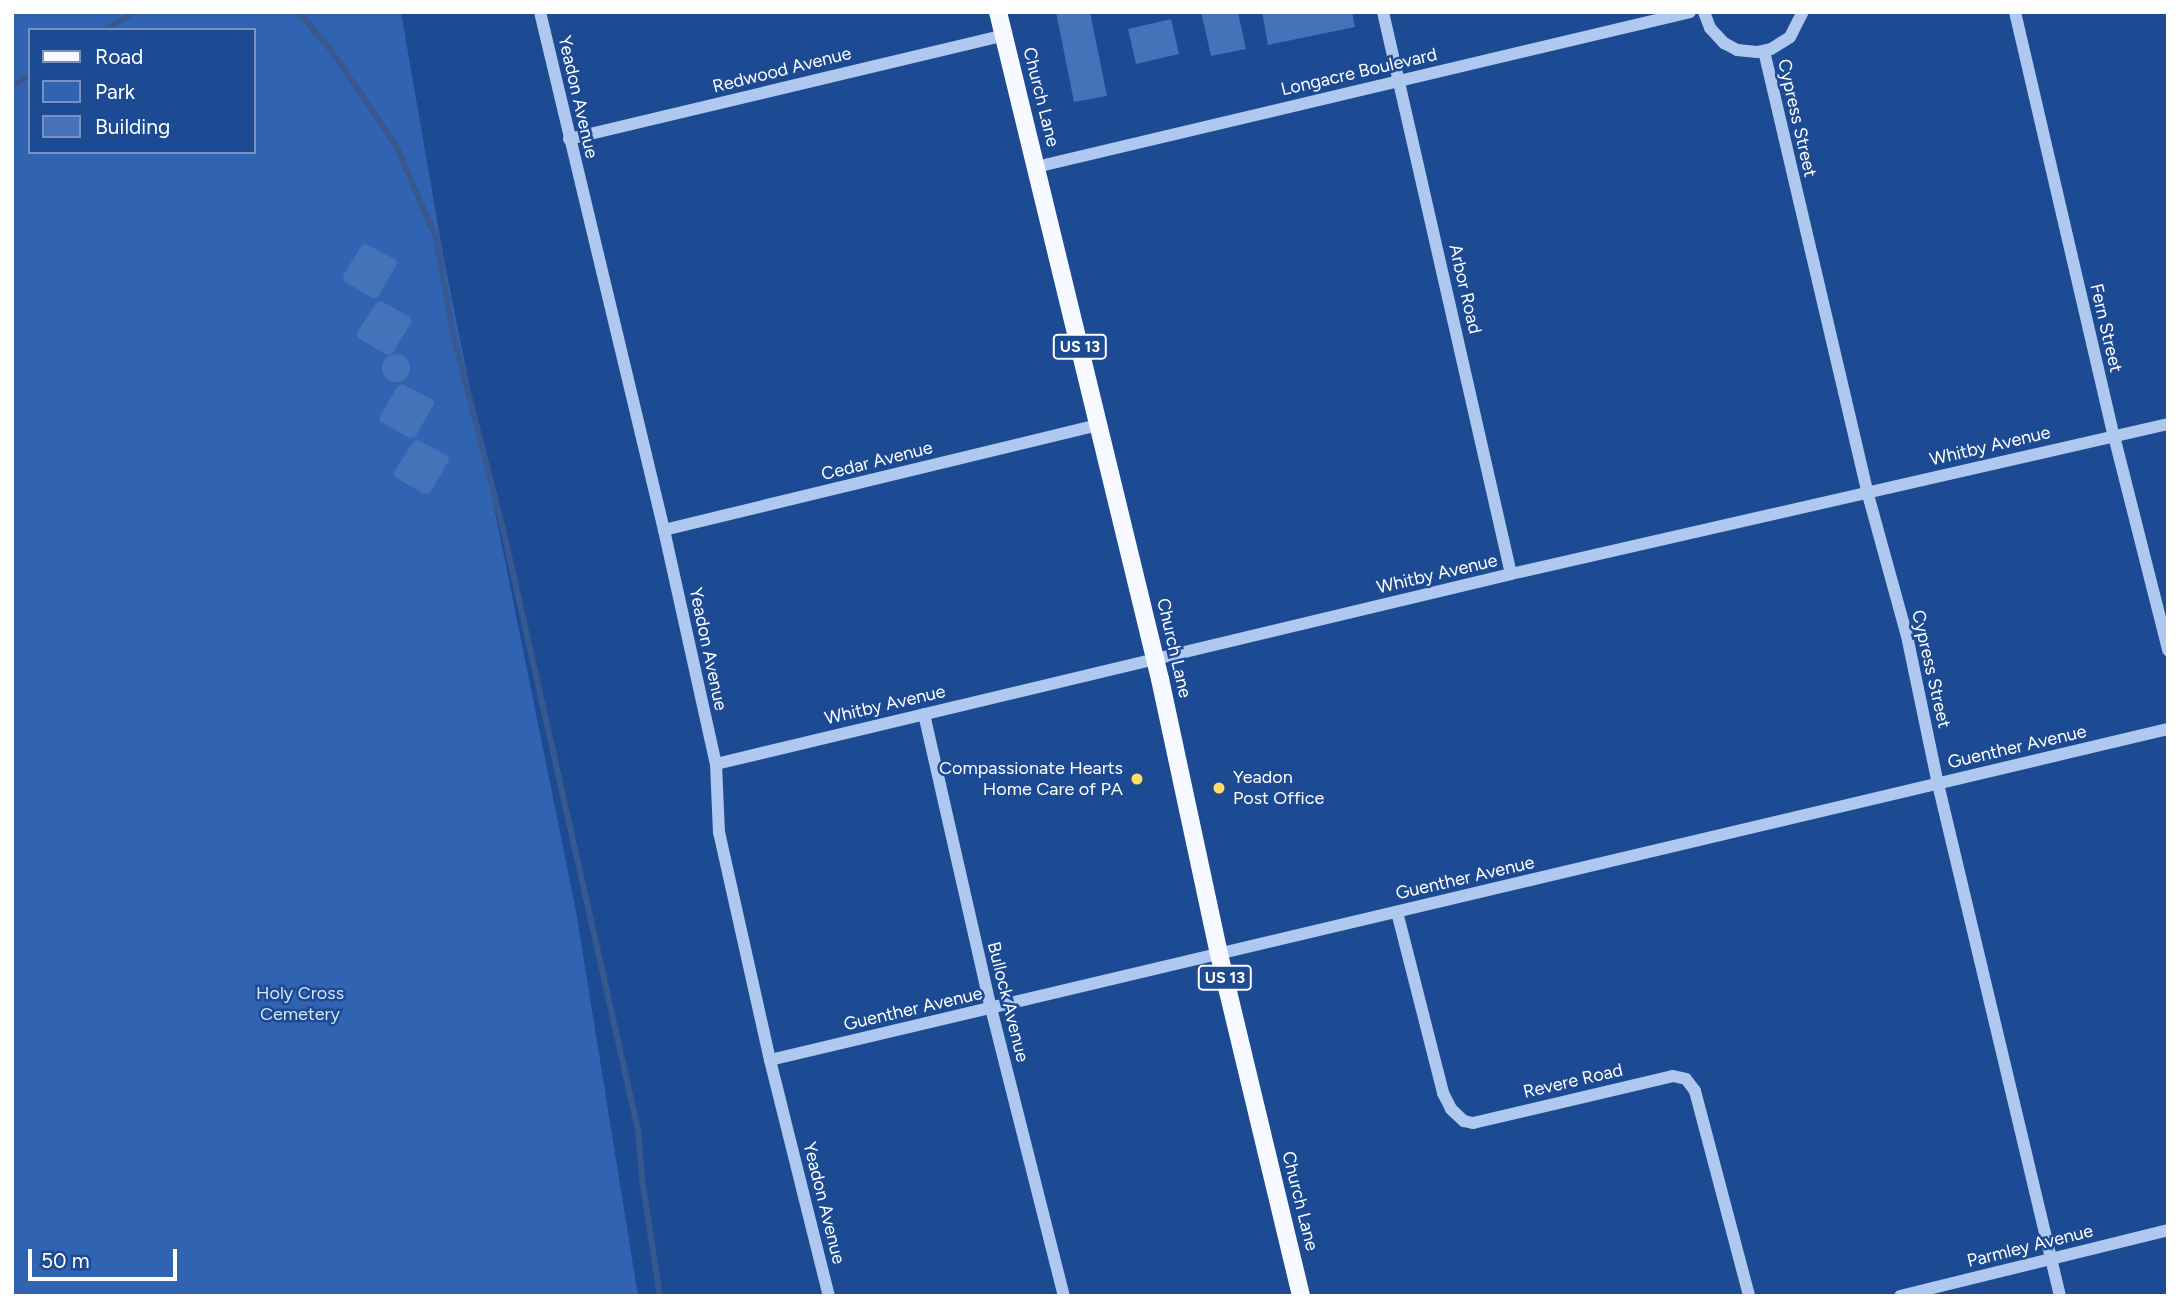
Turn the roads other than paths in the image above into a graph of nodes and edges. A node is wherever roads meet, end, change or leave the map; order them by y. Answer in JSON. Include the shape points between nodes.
{"nodes":[{"id":1,"x":540,"y":12,"type":"edge"},
{"id":2,"x":998,"y":12,"type":"edge"},
{"id":3,"x":1383,"y":12,"type":"edge"},
{"id":4,"x":1690,"y":12,"type":"edge"},
{"id":5,"x":1704,"y":12,"type":"edge"},
{"id":6,"x":1803,"y":12,"type":"edge"},
{"id":7,"x":2015,"y":12,"type":"edge"},
{"id":8,"x":1004,"y":35,"type":"junction"},
{"id":9,"x":1764,"y":51,"type":"junction"},
{"id":10,"x":1399,"y":81,"type":"junction"},
{"id":11,"x":569,"y":139,"type":"junction"},
{"id":12,"x":1036,"y":167,"type":"junction"},
{"id":13,"x":2168,"y":424,"type":"edge"},
{"id":14,"x":1099,"y":425,"type":"junction"},
{"id":15,"x":2114,"y":436,"type":"junction"},
{"id":16,"x":1867,"y":491,"type":"junction"},
{"id":17,"x":664,"y":530,"type":"junction"},
{"id":18,"x":1511,"y":575,"type":"junction"},
{"id":19,"x":2168,"y":650,"type":"edge"},
{"id":20,"x":1156,"y":659,"type":"junction"},
{"id":21,"x":924,"y":714,"type":"junction"},
{"id":22,"x":2168,"y":729,"type":"edge"},
{"id":23,"x":716,"y":764,"type":"junction"},
{"id":24,"x":1938,"y":784,"type":"junction"},
{"id":25,"x":1397,"y":912,"type":"junction"},
{"id":26,"x":1219,"y":954,"type":"junction"},
{"id":27,"x":991,"y":1008,"type":"junction"},
{"id":28,"x":770,"y":1060,"type":"junction"},
{"id":29,"x":2168,"y":1230,"type":"edge"},
{"id":30,"x":2051,"y":1259,"type":"junction"},
{"id":31,"x":829,"y":1296,"type":"edge"},
{"id":32,"x":1064,"y":1296,"type":"edge"},
{"id":33,"x":1301,"y":1296,"type":"edge"},
{"id":34,"x":1749,"y":1296,"type":"edge"},
{"id":35,"x":1900,"y":1296,"type":"edge"},
{"id":36,"x":2060,"y":1296,"type":"edge"}],
"edges":[{"from":1,"to":11,"type":"street","name":"Yeadon Avenue"},
{"from":2,"to":8,"type":"main road","name":"Church Lane","number":"US 13"},
{"from":3,"to":10,"type":"street","name":"Arbor Road"},
{"from":4,"to":10,"type":"street","name":"Longacre Boulevard"},
{"from":5,"to":9,"type":"street","via":[[1710,28],[1724,43],[1743,51]]},
{"from":6,"to":9,"type":"street","via":[[1790,37]]},
{"from":7,"to":15,"type":"street","name":"Fern Street"},
{"from":8,"to":11,"type":"street","name":"Redwood Avenue"},
{"from":8,"to":12,"type":"main road","name":"Church Lane","number":"US 13"},
{"from":9,"to":16,"type":"street","name":"Cypress Street"},
{"from":10,"to":12,"type":"street","name":"Longacre Boulevard"},
{"from":10,"to":18,"type":"street","name":"Arbor Road"},
{"from":11,"to":17,"type":"street","name":"Yeadon Avenue"},
{"from":12,"to":14,"type":"main road","name":"Church Lane","number":"US 13"},
{"from":13,"to":15,"type":"street","name":"Whitby Avenue"},
{"from":14,"to":17,"type":"street","name":"Cedar Avenue"},
{"from":14,"to":20,"type":"main road","name":"Church Lane","number":"US 13"},
{"from":15,"to":16,"type":"street","name":"Whitby Avenue"},
{"from":15,"to":19,"type":"street","name":"Fern Street"},
{"from":16,"to":18,"type":"street","name":"Whitby Avenue"},
{"from":16,"to":24,"type":"street","name":"Cypress Street","via":[[1907,636]]},
{"from":17,"to":23,"type":"street","name":"Yeadon Avenue"},
{"from":18,"to":20,"type":"street","name":"Whitby Avenue"},
{"from":20,"to":21,"type":"street","name":"Whitby Avenue"},
{"from":20,"to":26,"type":"main road","name":"Church Lane","number":"US 13"},
{"from":21,"to":23,"type":"street","name":"Whitby Avenue"},
{"from":21,"to":27,"type":"street","name":"Bullock Avenue"},
{"from":22,"to":24,"type":"street","name":"Guenther Avenue"},
{"from":23,"to":28,"type":"street","name":"Yeadon Avenue","via":[[719,832]]},
{"from":24,"to":25,"type":"street","name":"Guenther Avenue"},
{"from":24,"to":30,"type":"street","name":"Cypress Street"},
{"from":25,"to":26,"type":"street","name":"Guenther Avenue"},
{"from":25,"to":34,"type":"street","name":"Revere Road","via":[[1443,1093],[1464,1121],[1473,1123],[1673,1076],[1686,1079],[1695,1091]]},
{"from":26,"to":27,"type":"street","name":"Guenther Avenue"},
{"from":26,"to":33,"type":"main road","name":"Church Lane","number":"US 13"},
{"from":27,"to":28,"type":"street","name":"Guenther Avenue"},
{"from":27,"to":32,"type":"street","name":"Bullock Avenue"},
{"from":28,"to":31,"type":"street","name":"Yeadon Avenue"},
{"from":29,"to":30,"type":"street","name":"Parmley Avenue"},
{"from":30,"to":35,"type":"street","name":"Parmley Avenue"},
{"from":30,"to":36,"type":"street","name":"Cypress Street"}]}
